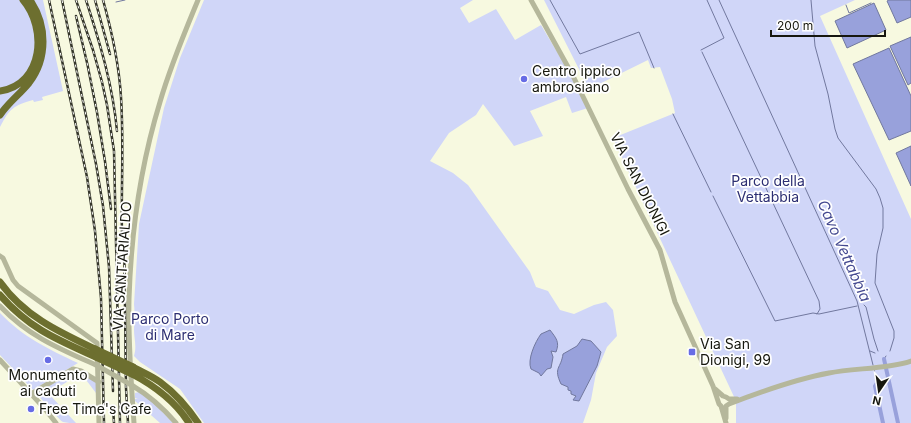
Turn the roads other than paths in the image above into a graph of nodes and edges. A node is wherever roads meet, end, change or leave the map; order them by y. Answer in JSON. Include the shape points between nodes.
{"nodes":[{"id":1,"x":22,"y":0,"type":"edge"},
{"id":2,"x":30,"y":0,"type":"edge"},
{"id":3,"x":198,"y":0,"type":"edge"},
{"id":4,"x":531,"y":0,"type":"edge"},
{"id":5,"x":0,"y":91,"type":"edge"},
{"id":6,"x":0,"y":115,"type":"edge"},
{"id":7,"x":0,"y":256,"type":"edge"},
{"id":8,"x":0,"y":282,"type":"edge"},
{"id":9,"x":0,"y":295,"type":"edge"},
{"id":10,"x":0,"y":306,"type":"edge"},
{"id":11,"x":96,"y":353,"type":"junction"},
{"id":12,"x":0,"y":360,"type":"edge"},
{"id":13,"x":911,"y":361,"type":"edge"},
{"id":14,"x":133,"y":371,"type":"junction"},
{"id":15,"x":99,"y":382,"type":"junction"},
{"id":16,"x":31,"y":394,"type":"junction"},
{"id":17,"x":721,"y":398,"type":"junction"},
{"id":18,"x":726,"y":404,"type":"junction"},
{"id":19,"x":56,"y":423,"type":"edge"},
{"id":20,"x":99,"y":423,"type":"edge"},
{"id":21,"x":134,"y":423,"type":"edge"},
{"id":22,"x":176,"y":423,"type":"edge"},
{"id":23,"x":189,"y":423,"type":"edge"},
{"id":24,"x":198,"y":423,"type":"edge"},
{"id":25,"x":726,"y":423,"type":"edge"}],
"edges":[{"from":1,"to":5,"type":"highway","via":[[35,22],[37,53],[30,72],[23,80],[14,87]]},
{"from":2,"to":6,"type":"highway","via":[[38,14],[42,29],[44,41],[41,59],[32,78]]},
{"from":3,"to":21,"type":"street","name":"VIA SANT'ARIALDO","via":[[172,62],[159,104],[143,170],[135,222],[129,299]]},
{"from":4,"to":17,"type":"street","name":"VIA SAN DIONIGI","via":[[572,75],[660,250],[675,302],[713,386]]},
{"from":7,"to":15,"type":"street","via":[[15,283],[97,343]]},
{"from":8,"to":11,"type":"highway","via":[[12,297],[42,322]]},
{"from":9,"to":11,"type":"highway","via":[[40,330]]},
{"from":10,"to":22,"type":"street","bridge":true,"via":[[38,337],[143,391]]},
{"from":11,"to":14,"type":"highway","bridge":true},
{"from":12,"to":16,"type":"street"},
{"from":13,"to":18,"type":"street","name":"VIA SAN DIONIGI","via":[[810,377]]},
{"from":14,"to":23,"type":"highway","via":[[167,397]]},
{"from":14,"to":24,"type":"highway","via":[[160,382],[188,408]]},
{"from":15,"to":16,"type":"street","via":[[73,369]]},
{"from":15,"to":20,"type":"street"},
{"from":16,"to":19,"type":"street"},
{"from":17,"to":18,"type":"street","name":"VIA SAN DIONIGI","via":[[727,397]]},
{"from":17,"to":18,"type":"street","name":"VIA SAN DIONIGI","via":[[718,403]]},
{"from":18,"to":25,"type":"street","name":"VIA SAN DIONIGI"}]}
